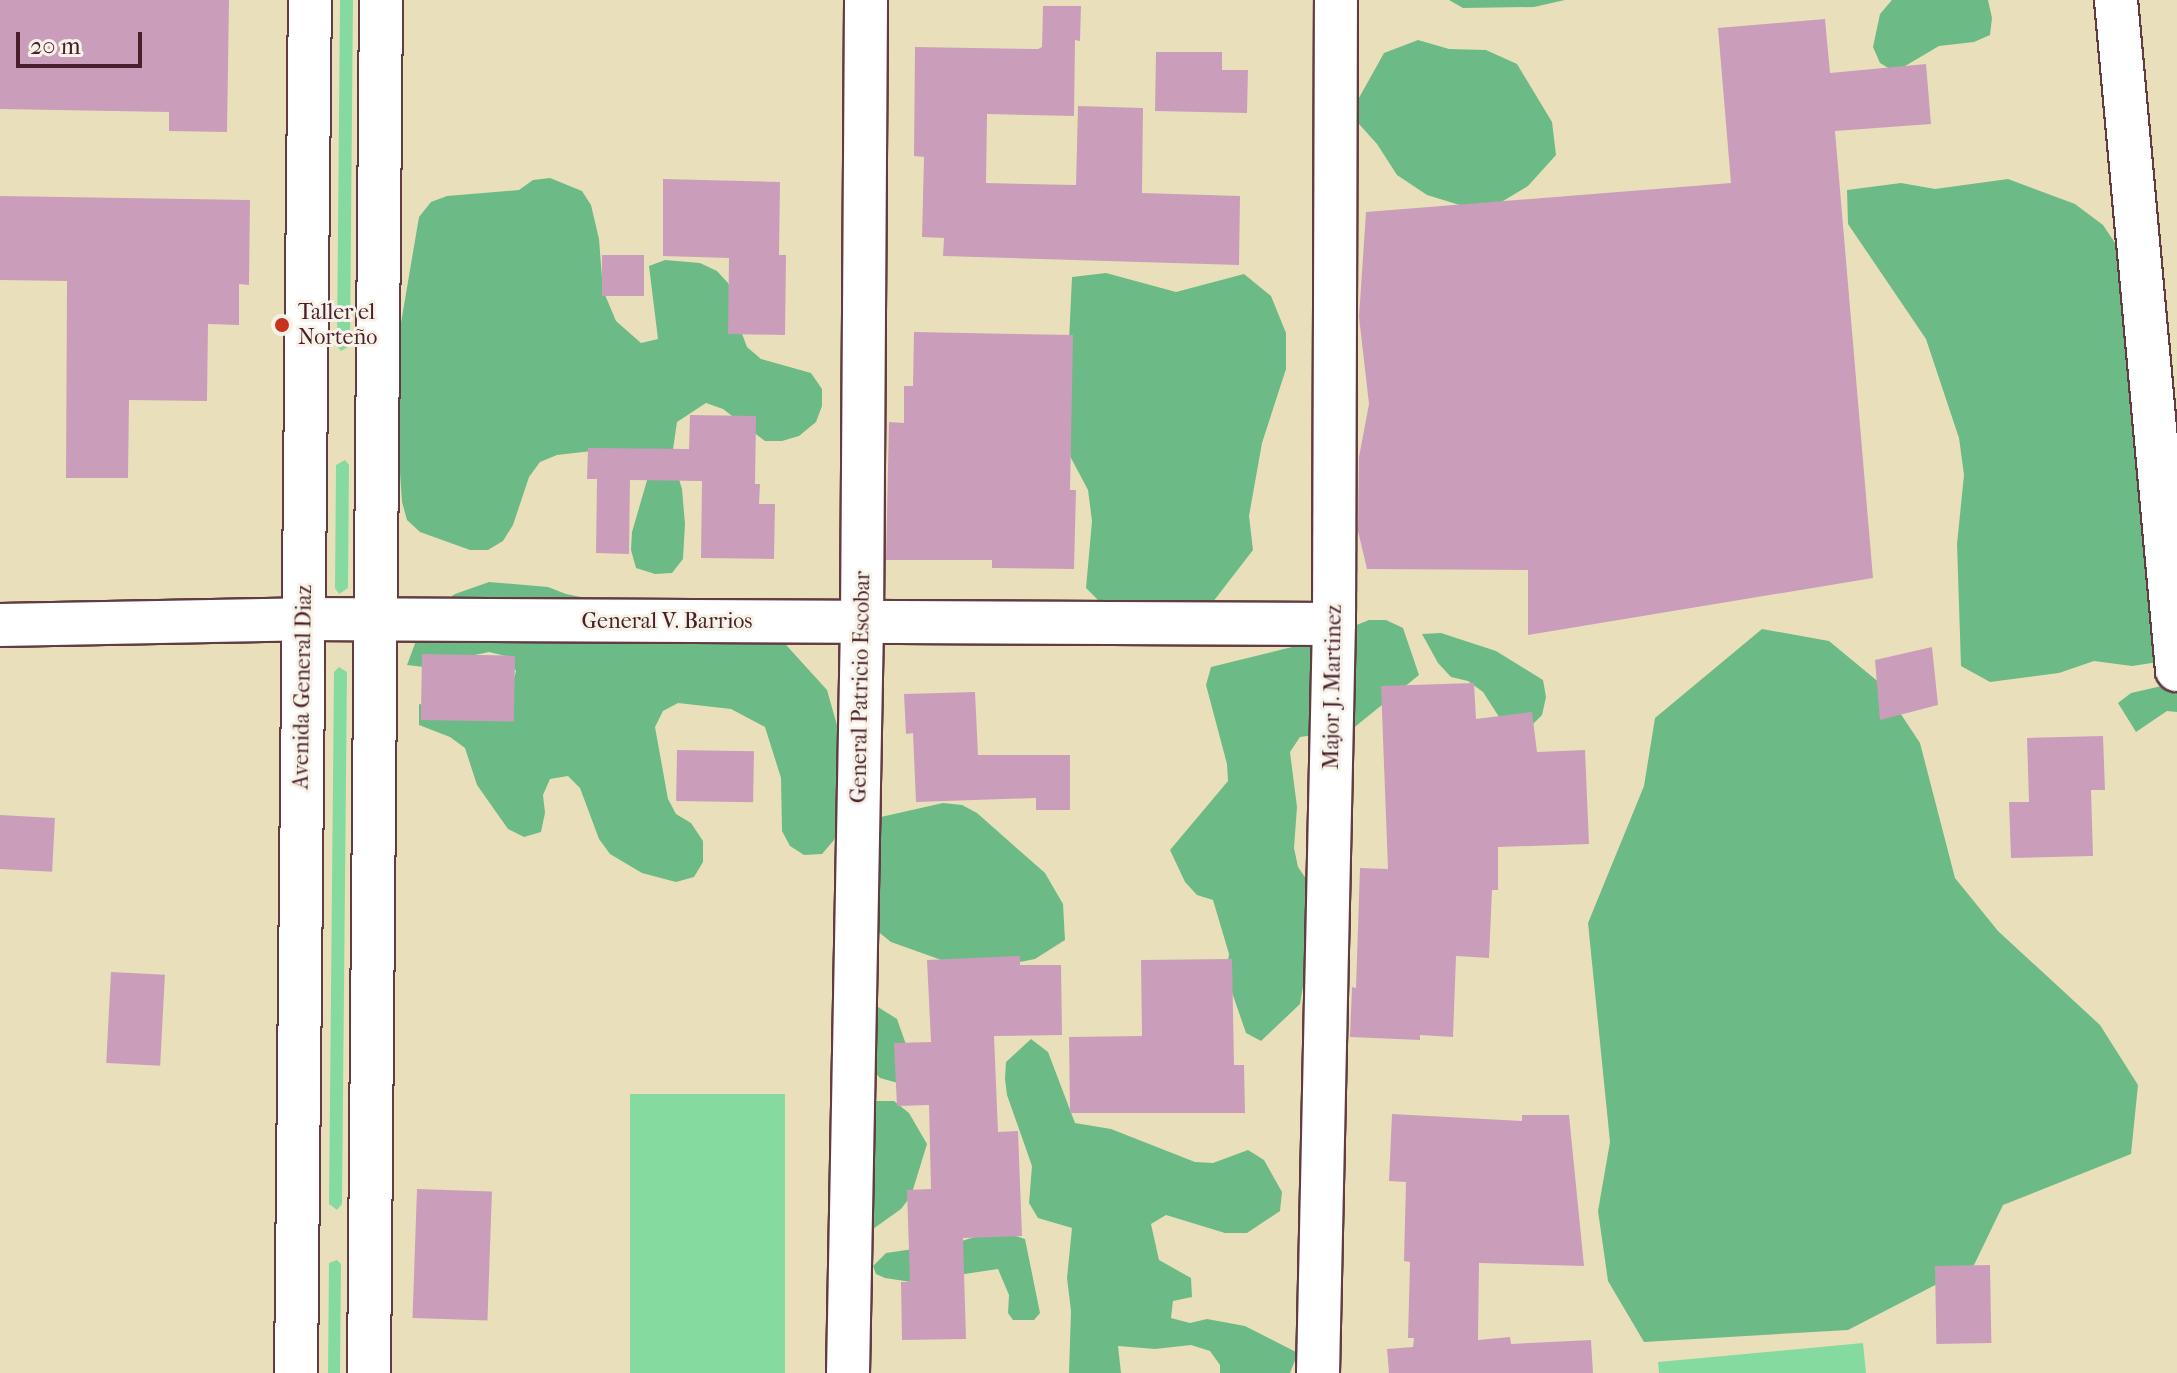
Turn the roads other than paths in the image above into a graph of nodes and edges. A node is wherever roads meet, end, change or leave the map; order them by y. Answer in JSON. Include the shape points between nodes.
{"nodes":[{"id":1,"x":310,"y":0,"type":"edge"},
{"id":2,"x":381,"y":0,"type":"edge"},
{"id":3,"x":866,"y":0,"type":"edge"},
{"id":4,"x":1336,"y":0,"type":"edge"},
{"id":5,"x":2116,"y":0,"type":"edge"},
{"id":6,"x":2172,"y":531,"type":"edge"},
{"id":7,"x":304,"y":619,"type":"junction"},
{"id":8,"x":376,"y":619,"type":"junction"},
{"id":9,"x":862,"y":623,"type":"junction"},
{"id":10,"x":1334,"y":624,"type":"junction"},
{"id":11,"x":0,"y":625,"type":"edge"},
{"id":12,"x":2177,"y":670,"type":"edge"},
{"id":13,"x":296,"y":1373,"type":"edge"},
{"id":14,"x":369,"y":1373,"type":"edge"},
{"id":15,"x":848,"y":1373,"type":"edge"},
{"id":16,"x":1318,"y":1373,"type":"edge"}],
"edges":[{"from":1,"to":7,"type":"street","name":"Avenida General Diaz"},
{"from":2,"to":8,"type":"street"},
{"from":3,"to":9,"type":"street","name":"General Patricio Escobar"},
{"from":4,"to":10,"type":"street","name":"Major J. Martinez"},
{"from":5,"to":6,"type":"street"},
{"from":6,"to":12,"type":"street"},
{"from":7,"to":8,"type":"street","name":"General V. Barrios"},
{"from":7,"to":11,"type":"street","name":"General V. Barrios"},
{"from":7,"to":13,"type":"street","name":"Avenida General Diaz"},
{"from":8,"to":9,"type":"street","name":"General V. Barrios"},
{"from":8,"to":14,"type":"street"},
{"from":9,"to":10,"type":"street","name":"General V. Barrios"},
{"from":9,"to":15,"type":"street","name":"General Patricio Escobar"},
{"from":10,"to":16,"type":"street","name":"Major J. Martinez"}]}
